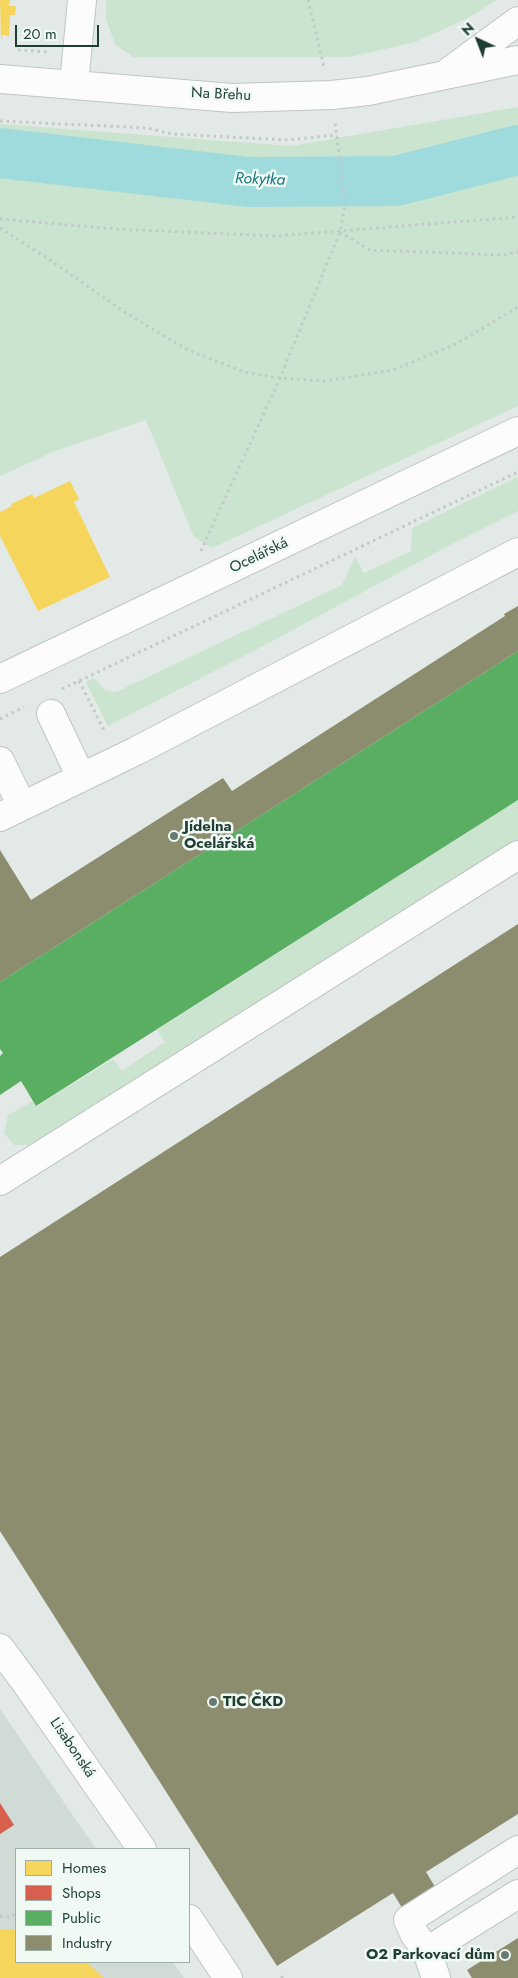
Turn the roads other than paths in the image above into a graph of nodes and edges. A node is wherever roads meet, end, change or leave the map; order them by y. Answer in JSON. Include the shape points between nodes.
{"nodes":[{"id":1,"x":82,"y":0,"type":"edge"},
{"id":2,"x":518,"y":21,"type":"edge"},
{"id":3,"x":518,"y":60,"type":"edge"},
{"id":4,"x":441,"y":77,"type":"junction"},
{"id":5,"x":0,"y":78,"type":"edge"},
{"id":6,"x":74,"y":85,"type":"junction"},
{"id":7,"x":518,"y":431,"type":"edge"},
{"id":8,"x":518,"y":552,"type":"edge"},
{"id":9,"x":0,"y":679,"type":"edge"},
{"id":10,"x":39,"y":710,"type":"road end"},
{"id":11,"x":0,"y":761,"type":"edge"},
{"id":12,"x":81,"y":777,"type":"junction"},
{"id":13,"x":11,"y":812,"type":"edge"},
{"id":14,"x":518,"y":855,"type":"edge"},
{"id":15,"x":0,"y":1181,"type":"edge"},
{"id":16,"x":0,"y":1648,"type":"edge"},
{"id":17,"x":141,"y":1848,"type":"edge"},
{"id":18,"x":518,"y":1850,"type":"edge"},
{"id":19,"x":518,"y":1894,"type":"edge"},
{"id":20,"x":190,"y":1921,"type":"edge"},
{"id":21,"x":427,"y":1951,"type":"junction"},
{"id":22,"x":228,"y":1978,"type":"edge"},
{"id":23,"x":436,"y":1978,"type":"edge"}],
"edges":[{"from":1,"to":6,"type":"street"},
{"from":2,"to":4,"type":"street","name":"Na Břehu"},
{"from":3,"to":4,"type":"street","name":"Na Břehu"},
{"from":4,"to":6,"type":"street","name":"Na Břehu","via":[[332,95],[232,98]]},
{"from":5,"to":6,"type":"street","name":"Na Břehu"},
{"from":7,"to":9,"type":"street","name":"Ocelářská"},
{"from":8,"to":12,"type":"street"},
{"from":10,"to":12,"type":"street"},
{"from":11,"to":13,"type":"street"},
{"from":12,"to":13,"type":"street"},
{"from":14,"to":15,"type":"street"},
{"from":16,"to":17,"type":"street","name":"Lisabonská"},
{"from":18,"to":21,"type":"street","via":[[408,1920]]},
{"from":19,"to":21,"type":"street"},
{"from":20,"to":22,"type":"street"},
{"from":21,"to":23,"type":"street"}]}
